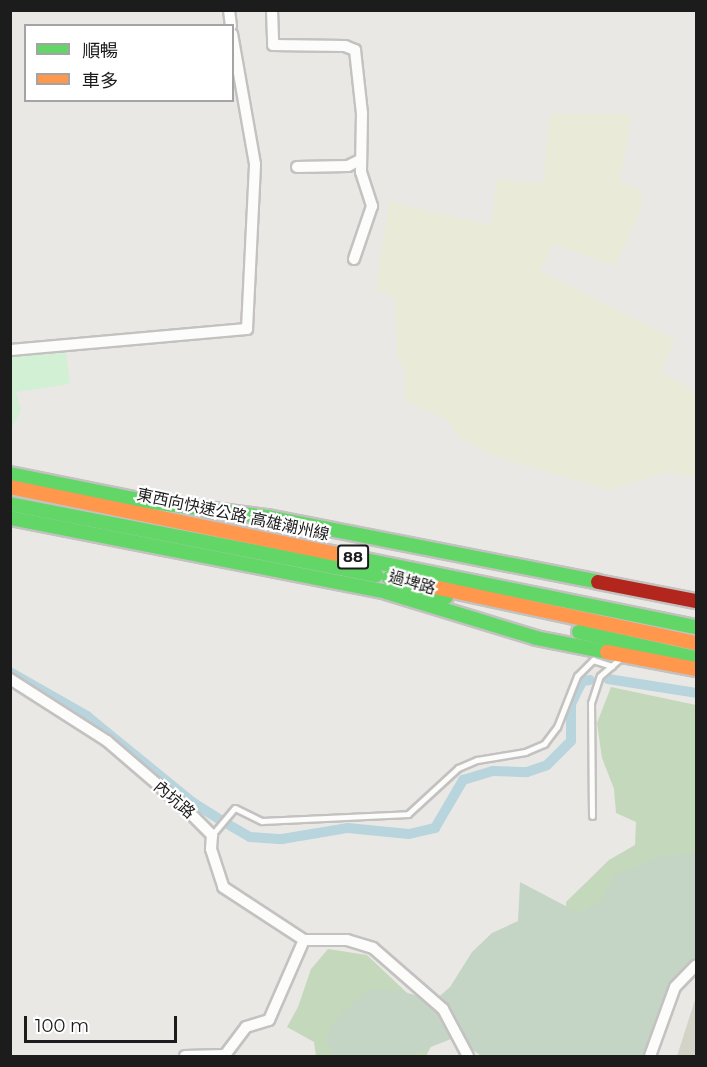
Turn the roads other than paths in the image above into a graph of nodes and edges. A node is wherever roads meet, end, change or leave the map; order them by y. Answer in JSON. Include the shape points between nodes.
{"nodes":[{"id":1,"x":272,"y":10,"type":"edge"},
{"id":2,"x":234,"y":45,"type":"edge"},
{"id":3,"x":360,"y":160,"type":"junction"},
{"id":4,"x":297,"y":167,"type":"dead end"},
{"id":5,"x":354,"y":259,"type":"dead end"},
{"id":6,"x":10,"y":350,"type":"edge"},
{"id":7,"x":10,"y":474,"type":"edge"},
{"id":8,"x":10,"y":487,"type":"edge"},
{"id":9,"x":10,"y":504,"type":"edge"},
{"id":10,"x":142,"y":513,"type":"junction"},
{"id":11,"x":10,"y":518,"type":"edge"},
{"id":12,"x":389,"y":578,"type":"junction"},
{"id":13,"x":696,"y":601,"type":"edge"},
{"id":14,"x":696,"y":613,"type":"edge"},
{"id":15,"x":696,"y":627,"type":"edge"},
{"id":16,"x":696,"y":643,"type":"edge"},
{"id":17,"x":623,"y":656,"type":"junction"},
{"id":18,"x":696,"y":658,"type":"edge"},
{"id":19,"x":612,"y":666,"type":"junction"},
{"id":20,"x":696,"y":669,"type":"edge"},
{"id":21,"x":10,"y":680,"type":"edge"},
{"id":22,"x":592,"y":816,"type":"dead end"},
{"id":23,"x":212,"y":835,"type":"junction"},
{"id":24,"x":304,"y":940,"type":"junction"},
{"id":25,"x":696,"y":965,"type":"edge"},
{"id":26,"x":185,"y":1056,"type":"edge"},
{"id":27,"x":468,"y":1056,"type":"edge"},
{"id":28,"x":650,"y":1056,"type":"edge"}],
"edges":[{"from":1,"to":3,"type":"street","via":[[273,45],[345,46],[355,50],[362,114]]},
{"from":2,"to":6,"type":"street","via":[[255,164],[247,329]]},
{"from":3,"to":4,"type":"street","via":[[348,166]]},
{"from":3,"to":5,"type":"street","via":[[372,206]]},
{"from":7,"to":13,"type":"main road","via":[[144,501],[268,517]]},
{"from":8,"to":10,"type":"main road","name":"東西向快速公路 高雄潮州線","number":"88"},
{"from":9,"to":12,"type":"main road","name":"東西向快速公路 高雄潮州線","number":"88"},
{"from":10,"to":14,"type":"main road","via":[[394,554]]},
{"from":10,"to":15,"type":"main road","name":"東西向快速公路 高雄潮州線","number":"88"},
{"from":11,"to":17,"type":"main road","name":"過埤路","via":[[386,592],[536,638]]},
{"from":12,"to":16,"type":"main road","name":"東西向快速公路 高雄潮州線","number":"88"},
{"from":12,"to":18,"type":"main road","via":[[411,588],[538,622]]},
{"from":17,"to":19,"type":"lane"},
{"from":17,"to":20,"type":"main road","name":"過埤路"},
{"from":19,"to":22,"type":"lane","via":[[600,676],[591,703]]},
{"from":19,"to":23,"type":"lane","via":[[593,660],[577,676],[556,727],[544,744],[458,768],[408,814],[262,821],[235,808]]},
{"from":21,"to":23,"type":"street","name":"內坑路","via":[[107,741]]},
{"from":23,"to":24,"type":"street","via":[[211,849],[223,887]]},
{"from":24,"to":26,"type":"street","via":[[269,1020],[246,1027],[225,1055]]},
{"from":24,"to":27,"type":"street","via":[[347,940],[373,948],[443,1009]]},
{"from":25,"to":28,"type":"street","via":[[675,987]]}]}
